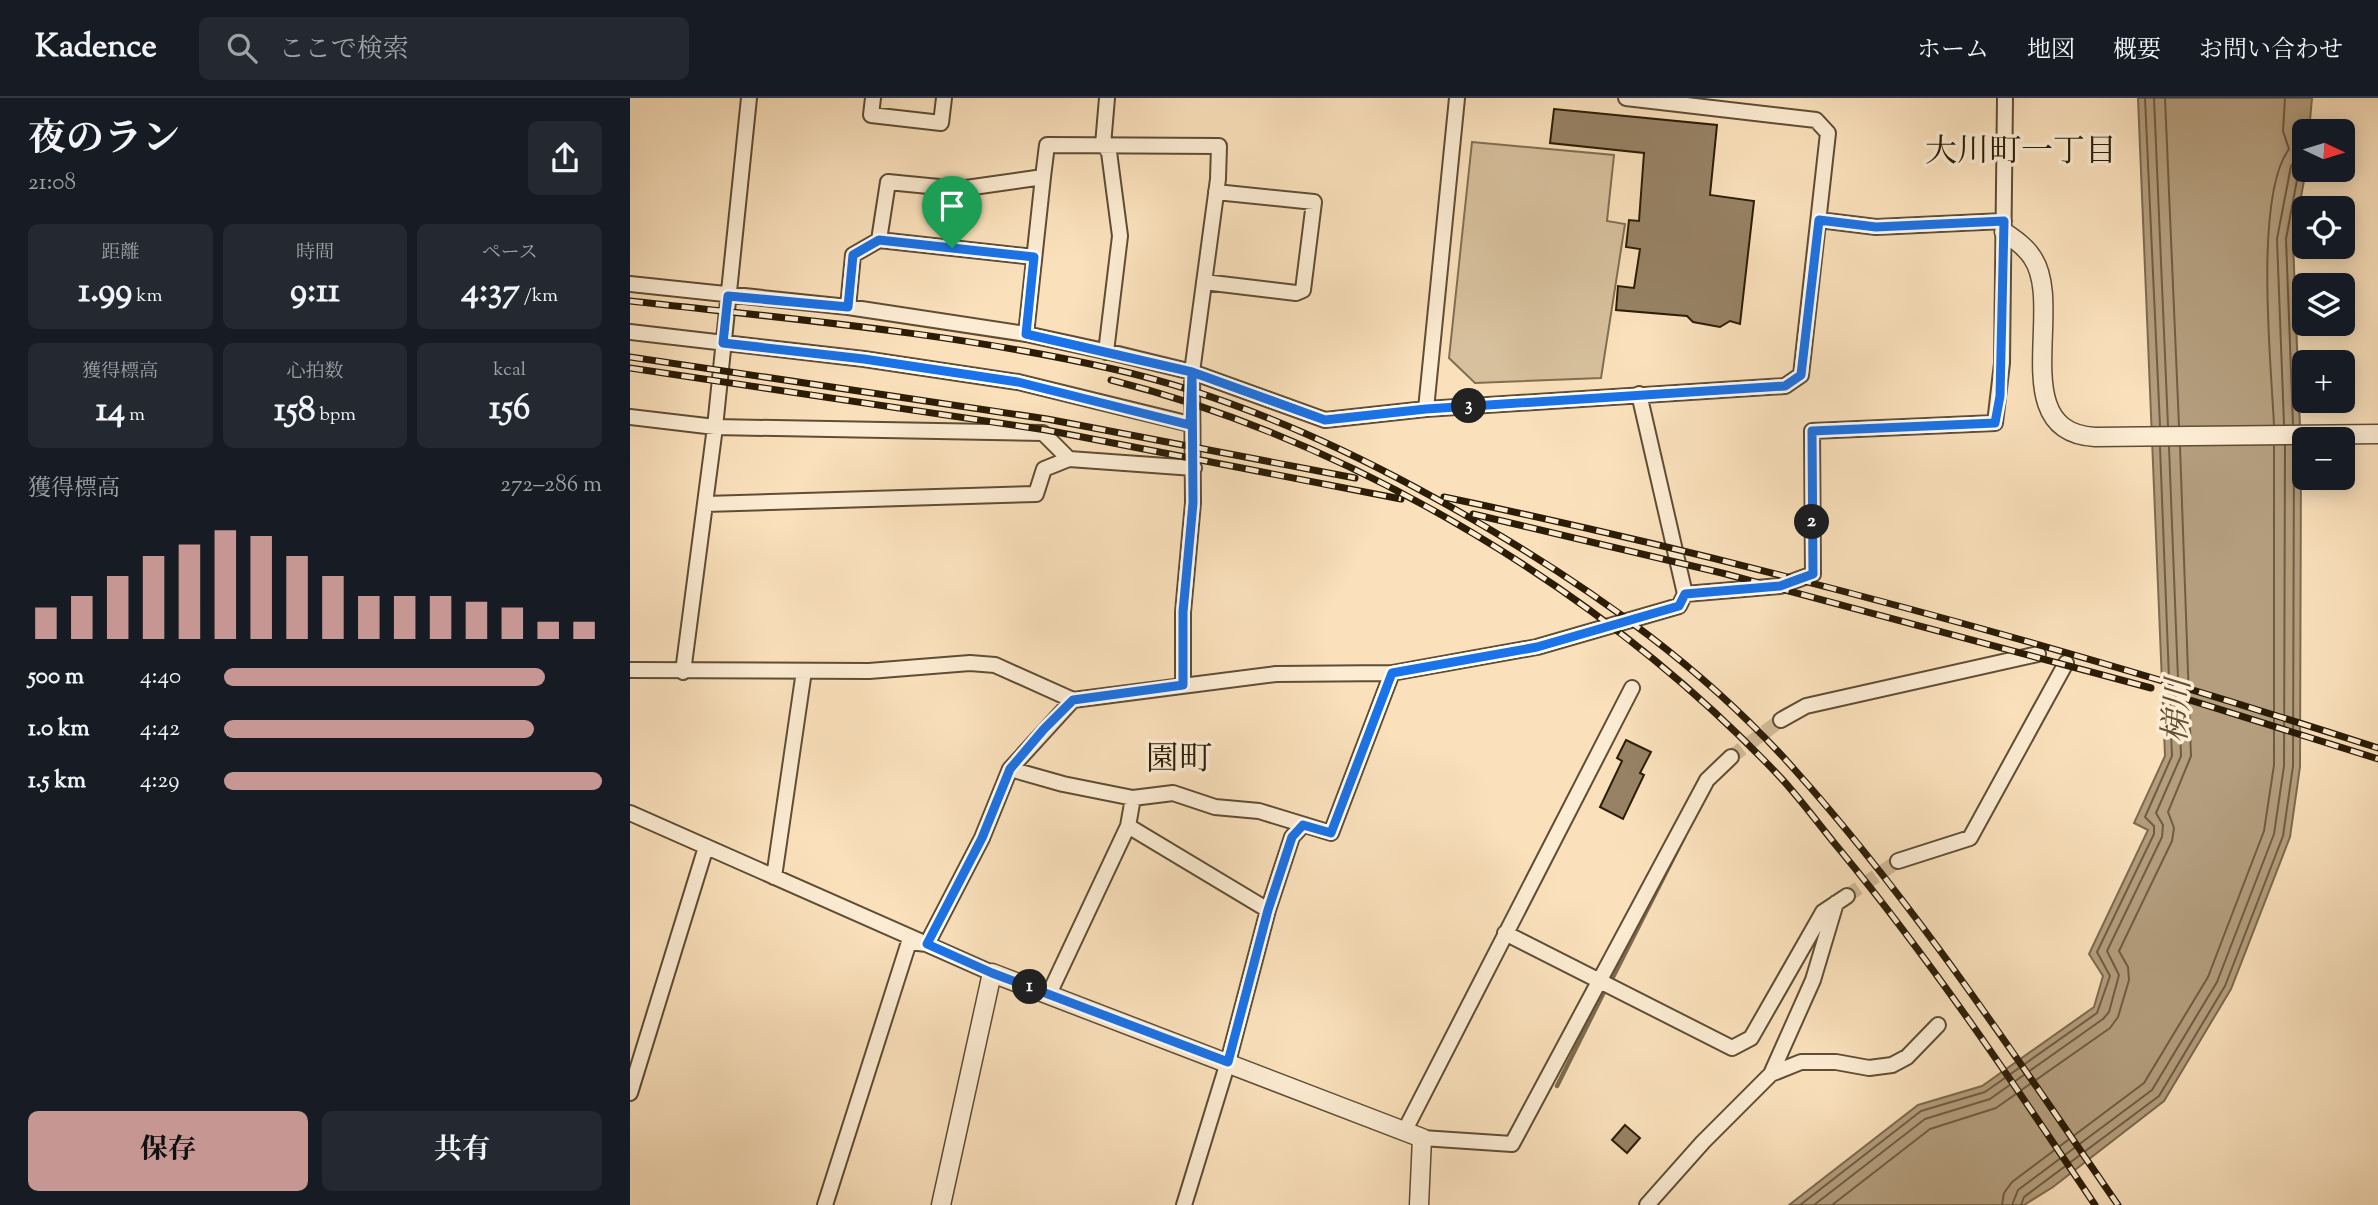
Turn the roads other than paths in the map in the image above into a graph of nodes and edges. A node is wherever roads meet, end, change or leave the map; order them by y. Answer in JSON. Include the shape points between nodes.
{"nodes":[{"id":1,"x":749,"y":98,"type":"edge"},
{"id":2,"x":873,"y":98,"type":"edge"},
{"id":3,"x":944,"y":98,"type":"edge"},
{"id":4,"x":1107,"y":98,"type":"edge"},
{"id":5,"x":1457,"y":98,"type":"edge"},
{"id":6,"x":1626,"y":98,"type":"edge"},
{"id":7,"x":2005,"y":98,"type":"edge"},
{"id":8,"x":1103,"y":145,"type":"junction"},
{"id":9,"x":1043,"y":177,"type":"junction"},
{"id":10,"x":1216,"y":192,"type":"junction"},
{"id":11,"x":1819,"y":220,"type":"junction"},
{"id":12,"x":2004,"y":227,"type":"junction"},
{"id":13,"x":879,"y":240,"type":"junction"},
{"id":14,"x":1034,"y":257,"type":"junction"},
{"id":15,"x":1204,"y":282,"type":"junction"},
{"id":16,"x":630,"y":284,"type":"edge"},
{"id":17,"x":728,"y":296,"type":"junction"},
{"id":18,"x":848,"y":307,"type":"junction"},
{"id":19,"x":630,"y":332,"type":"edge"},
{"id":20,"x":1026,"y":334,"type":"junction"},
{"id":21,"x":723,"y":343,"type":"junction"},
{"id":22,"x":1106,"y":352,"type":"junction"},
{"id":23,"x":1192,"y":372,"type":"junction"},
{"id":24,"x":1639,"y":394,"type":"junction"},
{"id":25,"x":1426,"y":409,"type":"junction"},
{"id":26,"x":630,"y":417,"type":"edge"},
{"id":27,"x":1190,"y":425,"type":"junction"},
{"id":28,"x":715,"y":427,"type":"junction"},
{"id":29,"x":2374,"y":434,"type":"edge"},
{"id":30,"x":1069,"y":459,"type":"junction"},
{"id":31,"x":1194,"y":468,"type":"junction"},
{"id":32,"x":705,"y":504,"type":"junction"},
{"id":33,"x":1685,"y":594,"type":"junction"},
{"id":34,"x":2038,"y":654,"type":"dead end"},
{"id":35,"x":2066,"y":663,"type":"dead end"},
{"id":36,"x":630,"y":670,"type":"edge"},
{"id":37,"x":804,"y":671,"type":"junction"},
{"id":38,"x":683,"y":672,"type":"junction"},
{"id":39,"x":1392,"y":673,"type":"junction"},
{"id":40,"x":1183,"y":685,"type":"junction"},
{"id":41,"x":1632,"y":688,"type":"dead end"},
{"id":42,"x":1073,"y":700,"type":"junction"},
{"id":43,"x":1781,"y":720,"type":"tunnel mouth"},
{"id":44,"x":1731,"y":757,"type":"tunnel mouth"},
{"id":45,"x":1010,"y":769,"type":"junction"},
{"id":46,"x":1133,"y":798,"type":"junction"},
{"id":47,"x":630,"y":813,"type":"edge"},
{"id":48,"x":1303,"y":825,"type":"junction"},
{"id":49,"x":1128,"y":826,"type":"junction"},
{"id":50,"x":706,"y":847,"type":"junction"},
{"id":51,"x":1898,"y":861,"type":"tunnel mouth"},
{"id":52,"x":774,"y":877,"type":"junction"},
{"id":53,"x":1268,"y":910,"type":"junction"},
{"id":54,"x":1505,"y":933,"type":"junction"},
{"id":55,"x":927,"y":944,"type":"junction"},
{"id":56,"x":992,"y":973,"type":"junction"},
{"id":57,"x":1599,"y":980,"type":"junction"},
{"id":58,"x":1049,"y":994,"type":"junction"},
{"id":59,"x":1938,"y":1025,"type":"dead end"},
{"id":60,"x":1228,"y":1062,"type":"junction"},
{"id":61,"x":1771,"y":1074,"type":"junction"},
{"id":62,"x":630,"y":1093,"type":"edge"},
{"id":63,"x":1405,"y":1130,"type":"junction"},
{"id":64,"x":1422,"y":1138,"type":"junction"},
{"id":65,"x":825,"y":1205,"type":"edge"},
{"id":66,"x":941,"y":1205,"type":"edge"},
{"id":67,"x":1184,"y":1205,"type":"edge"},
{"id":68,"x":1419,"y":1205,"type":"edge"},
{"id":69,"x":1647,"y":1205,"type":"edge"}],
"edges":[{"from":1,"to":17,"type":"street"},
{"from":2,"to":3,"type":"street","via":[[871,115],[941,123]]},
{"from":4,"to":8,"type":"street"},
{"from":5,"to":25,"type":"street"},
{"from":6,"to":11,"type":"street","via":[[1816,120],[1828,133]]},
{"from":7,"to":12,"type":"street"},
{"from":8,"to":9,"type":"street","via":[[1047,145]]},
{"from":8,"to":10,"type":"street","via":[[1219,146]]},
{"from":8,"to":22,"type":"street","via":[[1109,152],[1120,236]]},
{"from":9,"to":13,"type":"street","via":[[960,189],[888,182]]},
{"from":9,"to":14,"type":"street"},
{"from":10,"to":15,"type":"street"},
{"from":10,"to":15,"type":"street","via":[[1314,202],[1303,290],[1296,293]]},
{"from":11,"to":12,"type":"street","via":[[1876,227]]},
{"from":11,"to":24,"type":"street","via":[[1801,375],[1785,386]]},
{"from":12,"to":29,"type":"street","via":[[2034,258],[2042,305],[2043,383],[2054,419],[2069,431],[2095,437]]},
{"from":12,"to":33,"type":"street","via":[[2002,363],[1995,423],[1812,431],[1813,574],[1780,586]]},
{"from":13,"to":14,"type":"street"},
{"from":13,"to":18,"type":"street","via":[[853,255]]},
{"from":14,"to":20,"type":"street"},
{"from":15,"to":23,"type":"street"},
{"from":16,"to":17,"type":"street"},
{"from":17,"to":18,"type":"street"},
{"from":17,"to":21,"type":"street"},
{"from":18,"to":20,"type":"street"},
{"from":19,"to":21,"type":"street"},
{"from":20,"to":22,"type":"street"},
{"from":21,"to":27,"type":"street","via":[[1018,382]]},
{"from":21,"to":28,"type":"street"},
{"from":22,"to":23,"type":"street"},
{"from":23,"to":25,"type":"street","via":[[1325,420]]},
{"from":23,"to":27,"type":"street"},
{"from":24,"to":25,"type":"street"},
{"from":24,"to":33,"type":"street"},
{"from":26,"to":28,"type":"street"},
{"from":27,"to":31,"type":"street"},
{"from":28,"to":30,"type":"street","via":[[1042,433]]},
{"from":28,"to":32,"type":"street"},
{"from":30,"to":31,"type":"street"},
{"from":30,"to":32,"type":"street","via":[[1044,469],[1036,494]]},
{"from":31,"to":40,"type":"street","via":[[1183,612]]},
{"from":32,"to":38,"type":"street"},
{"from":33,"to":39,"type":"street","via":[[1679,606],[1537,647]]},
{"from":34,"to":43,"type":"street","via":[[1806,706]]},
{"from":35,"to":51,"type":"street","via":[[1970,838]]},
{"from":36,"to":38,"type":"street"},
{"from":37,"to":38,"type":"street"},
{"from":37,"to":42,"type":"street","via":[[995,665]]},
{"from":37,"to":52,"type":"street"},
{"from":39,"to":40,"type":"street","via":[[1276,674]]},
{"from":39,"to":48,"type":"street","via":[[1331,833]]},
{"from":40,"to":42,"type":"street"},
{"from":41,"to":54,"type":"street"},
{"from":42,"to":45,"type":"street"},
{"from":44,"to":57,"type":"street","via":[[1707,780]]},
{"from":45,"to":46,"type":"street"},
{"from":45,"to":55,"type":"street","via":[[982,838]]},
{"from":46,"to":48,"type":"street","via":[[1173,793],[1215,807],[1259,811]]},
{"from":46,"to":49,"type":"street"},
{"from":47,"to":50,"type":"street"},
{"from":48,"to":53,"type":"street","via":[[1292,837]]},
{"from":49,"to":53,"type":"street"},
{"from":49,"to":58,"type":"street"},
{"from":50,"to":52,"type":"street"},
{"from":50,"to":62,"type":"street"},
{"from":52,"to":55,"type":"street"},
{"from":53,"to":60,"type":"street"},
{"from":54,"to":57,"type":"street"},
{"from":54,"to":63,"type":"street"},
{"from":55,"to":56,"type":"street"},
{"from":55,"to":65,"type":"street","via":[[909,942]]},
{"from":56,"to":58,"type":"street"},
{"from":56,"to":66,"type":"street"},
{"from":57,"to":61,"type":"street","via":[[1732,1048],[1751,1038],[1823,912],[1841,900],[1813,980]]},
{"from":57,"to":64,"type":"street","via":[[1512,1144]]},
{"from":58,"to":60,"type":"street"},
{"from":59,"to":61,"type":"street","via":[[1892,1065],[1869,1068],[1801,1062]]},
{"from":60,"to":63,"type":"street"},
{"from":60,"to":67,"type":"street"},
{"from":61,"to":69,"type":"street"},
{"from":63,"to":64,"type":"street"},
{"from":64,"to":68,"type":"street"}]}
